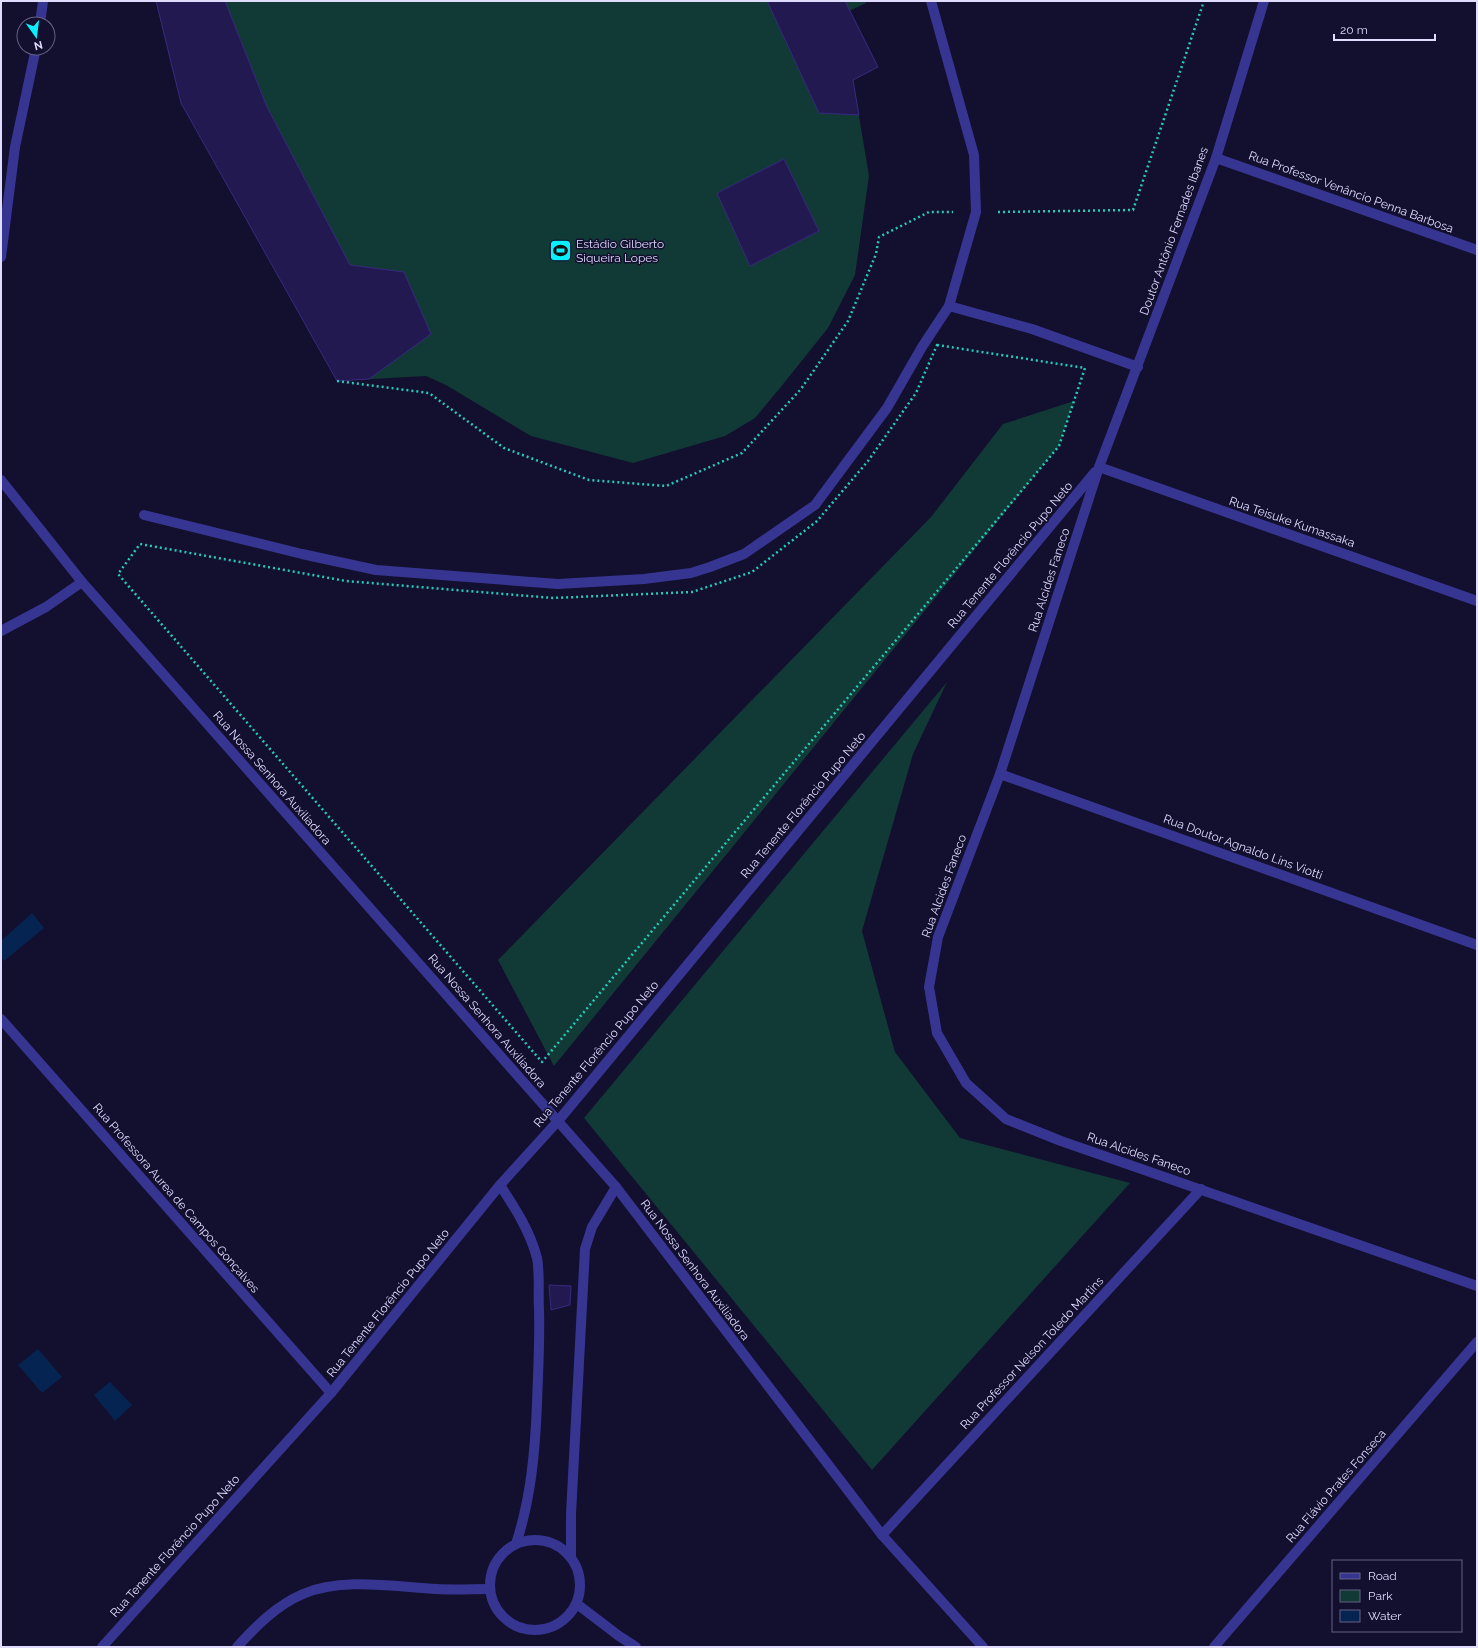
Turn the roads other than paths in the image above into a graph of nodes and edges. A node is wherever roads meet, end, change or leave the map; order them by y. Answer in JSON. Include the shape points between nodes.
{"nodes":[{"id":1,"x":43,"y":1,"type":"edge"},
{"id":2,"x":931,"y":1,"type":"edge"},
{"id":3,"x":1264,"y":1,"type":"edge"},
{"id":4,"x":41,"y":16,"type":"edge"},
{"id":5,"x":34,"y":56,"type":"edge"},
{"id":6,"x":1216,"y":158,"type":"junction"},
{"id":7,"x":1477,"y":250,"type":"edge"},
{"id":8,"x":1,"y":257,"type":"edge"},
{"id":9,"x":949,"y":306,"type":"junction"},
{"id":10,"x":1138,"y":367,"type":"junction"},
{"id":11,"x":1099,"y":468,"type":"junction"},
{"id":12,"x":1,"y":480,"type":"edge"},
{"id":13,"x":144,"y":515,"type":"dead end"},
{"id":14,"x":82,"y":582,"type":"junction"},
{"id":15,"x":1477,"y":601,"type":"edge"},
{"id":16,"x":1,"y":631,"type":"edge"},
{"id":17,"x":1000,"y":774,"type":"junction"},
{"id":18,"x":1477,"y":945,"type":"edge"},
{"id":19,"x":1,"y":1019,"type":"edge"},
{"id":20,"x":558,"y":1121,"type":"junction"},
{"id":21,"x":500,"y":1185,"type":"junction"},
{"id":22,"x":616,"y":1187,"type":"junction"},
{"id":23,"x":1201,"y":1189,"type":"junction"},
{"id":24,"x":1477,"y":1286,"type":"edge"},
{"id":25,"x":1477,"y":1342,"type":"edge"},
{"id":26,"x":331,"y":1393,"type":"junction"},
{"id":27,"x":882,"y":1534,"type":"junction"},
{"id":28,"x":516,"y":1544,"type":"junction"},
{"id":29,"x":571,"y":1557,"type":"junction"},
{"id":30,"x":489,"y":1589,"type":"junction"},
{"id":31,"x":576,"y":1604,"type":"junction"},
{"id":32,"x":240,"y":1645,"type":"edge"},
{"id":33,"x":102,"y":1647,"type":"edge"},
{"id":34,"x":636,"y":1647,"type":"edge"},
{"id":35,"x":983,"y":1647,"type":"edge"},
{"id":36,"x":1214,"y":1647,"type":"edge"}],
"edges":[{"from":1,"to":4,"type":"street"},
{"from":2,"to":9,"type":"street","via":[[974,155],[976,212]]},
{"from":3,"to":6,"type":"street","name":"Doutor Antônio Fernades Ibanes"},
{"from":5,"to":8,"type":"street","via":[[15,147]]},
{"from":6,"to":7,"type":"street","name":"Rua Professor Venâncio Penna Barbosa"},
{"from":6,"to":10,"type":"street","name":"Doutor Antônio Fernades Ibanes"},
{"from":9,"to":10,"type":"street","via":[[1032,329]]},
{"from":9,"to":13,"type":"street","via":[[887,408],[815,505],[744,554],[690,573],[644,579],[558,584],[376,570]]},
{"from":10,"to":11,"type":"street","name":"Doutor Antônio Fernades Ibanes"},
{"from":11,"to":15,"type":"street","name":"Rua Teisuke Kumassaka"},
{"from":11,"to":17,"type":"street","name":"Rua Alcides Faneco"},
{"from":11,"to":20,"type":"street","name":"Rua Tenente Florêncio Pupo Neto"},
{"from":12,"to":14,"type":"street","name":"Rua Nossa Senhora Auxiliadora"},
{"from":14,"to":16,"type":"street","via":[[46,608]]},
{"from":14,"to":20,"type":"street","name":"Rua Nossa Senhora Auxiliadora"},
{"from":17,"to":18,"type":"street","name":"Rua Doutor Agnaldo Lins Viotti"},
{"from":17,"to":23,"type":"street","name":"Rua Alcides Faneco","via":[[938,937],[929,987],[937,1033],[966,1083],[1006,1119],[1061,1141]]},
{"from":19,"to":26,"type":"street","name":"Rua Professora Aurea de Campos Gonçalves"},
{"from":20,"to":21,"type":"street","name":"Rua Tenente Florêncio Pupo Neto"},
{"from":20,"to":22,"type":"street","name":"Rua Nossa Senhora Auxiliadora"},
{"from":21,"to":26,"type":"street","name":"Rua Tenente Florêncio Pupo Neto"},
{"from":21,"to":28,"type":"street","via":[[518,1214],[537,1259],[539,1326],[535,1438],[531,1483],[524,1520]]},
{"from":22,"to":27,"type":"street","name":"Rua Nossa Senhora Auxiliadora"},
{"from":22,"to":29,"type":"street","via":[[592,1227],[585,1249],[572,1490]]},
{"from":23,"to":24,"type":"street","name":"Rua Alcides Faneco"},
{"from":23,"to":27,"type":"street","name":"Rua Professor Nelson Toledo Martins"},
{"from":25,"to":36,"type":"street","name":"Rua Flávio Prates Fonseca"},
{"from":26,"to":33,"type":"street","name":"Rua Tenente Florêncio Pupo Neto"},
{"from":27,"to":35,"type":"street","name":"Rua Nossa Senhora Auxiliadora"},
{"from":28,"to":29,"type":"street","via":[[535,1540],[555,1544]]},
{"from":28,"to":30,"type":"street","via":[[500,1554],[491,1571]]},
{"from":29,"to":31,"type":"street","via":[[579,1571],[581,1588]]},
{"from":30,"to":31,"type":"street","via":[[495,1608],[508,1622],[527,1630],[547,1629],[564,1620]]},
{"from":30,"to":32,"type":"street","via":[[359,1584],[329,1587],[303,1594],[270,1614]]},
{"from":31,"to":34,"type":"street"}]}
